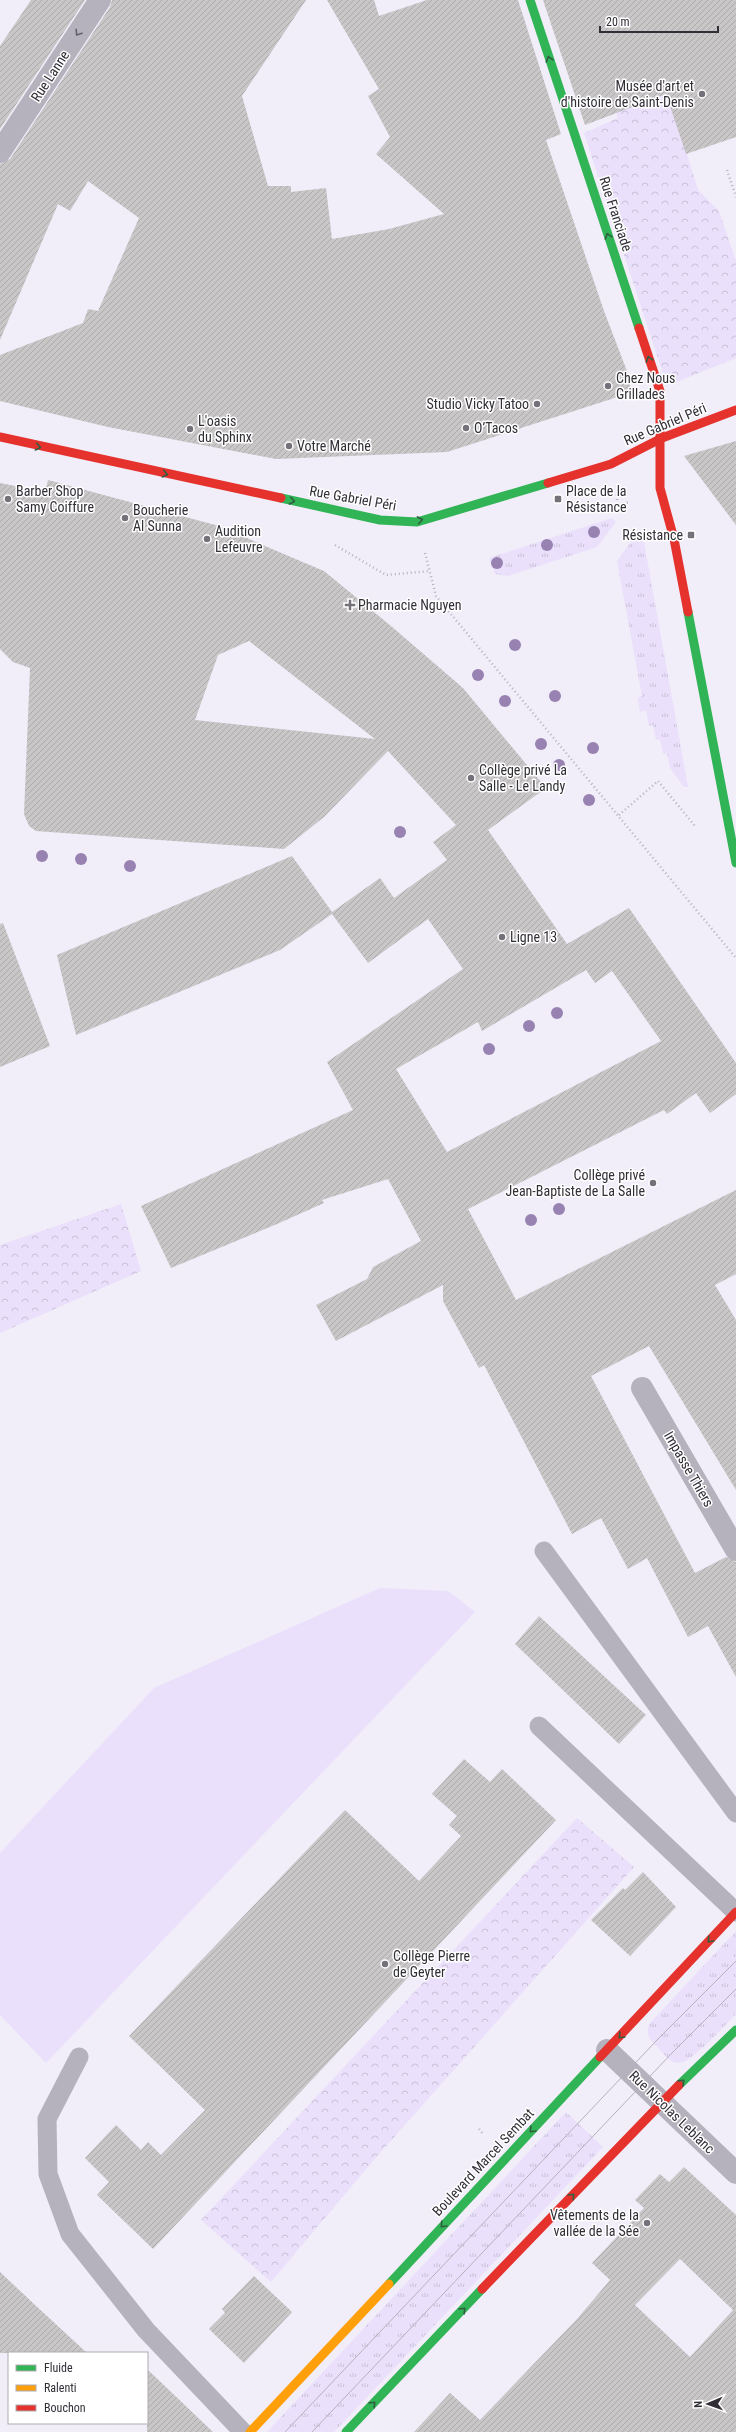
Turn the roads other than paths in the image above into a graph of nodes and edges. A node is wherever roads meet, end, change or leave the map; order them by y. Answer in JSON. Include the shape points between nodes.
{"nodes":[{"id":1,"x":100,"y":0,"type":"edge"},
{"id":2,"x":530,"y":0,"type":"edge"},
{"id":3,"x":0,"y":152,"type":"edge"},
{"id":4,"x":736,"y":410,"type":"edge"},
{"id":5,"x":0,"y":437,"type":"edge"},
{"id":6,"x":662,"y":438,"type":"junction"},
{"id":7,"x":736,"y":863,"type":"edge"},
{"id":8,"x":642,"y":1388,"type":"dead end"},
{"id":9,"x":736,"y":1550,"type":"edge"},
{"id":10,"x":544,"y":1551,"type":"dead end"},
{"id":11,"x":539,"y":1726,"type":"dead end"},
{"id":12,"x":736,"y":1813,"type":"edge"},
{"id":13,"x":736,"y":1912,"type":"edge"},
{"id":14,"x":736,"y":2030,"type":"edge"},
{"id":15,"x":607,"y":2050,"type":"junction"},
{"id":16,"x":79,"y":2057,"type":"dead end"},
{"id":17,"x":660,"y":2103,"type":"junction"},
{"id":18,"x":736,"y":2173,"type":"edge"},
{"id":19,"x":242,"y":2432,"type":"edge"},
{"id":20,"x":250,"y":2432,"type":"edge"},
{"id":21,"x":346,"y":2432,"type":"edge"}],
"edges":[{"from":1,"to":3,"type":"street","name":"Rue Lanne","one_way":true},
{"from":6,"to":2,"type":"street","name":"Rue Franciade","one_way":true,"via":[[660,391]]},
{"from":4,"to":6,"type":"street","name":"Rue Gabriel Péri"},
{"from":5,"to":6,"type":"street","name":"Rue Gabriel Péri","one_way":true,"via":[[380,520],[417,522],[611,464]]},
{"from":6,"to":7,"type":"street","name":"Rue Franciade","via":[[660,488],[674,539]]},
{"from":8,"to":9,"type":"street","name":"Impasse Thiers"},
{"from":10,"to":12,"type":"lane"},
{"from":11,"to":13,"type":"lane"},
{"from":13,"to":15,"type":"street","name":"Boulevard Marcel Sembat","one_way":true},
{"from":17,"to":14,"type":"street","one_way":true},
{"from":15,"to":17,"type":"street","name":"Rue Nicolas Leblanc"},
{"from":15,"to":20,"type":"street","name":"Boulevard Marcel Sembat","one_way":true},
{"from":16,"to":19,"type":"lane","via":[[47,2120],[48,2174],[70,2234],[146,2330]]},
{"from":17,"to":18,"type":"street","name":"Rue Nicolas Leblanc"},
{"from":21,"to":17,"type":"street","one_way":true}]}
